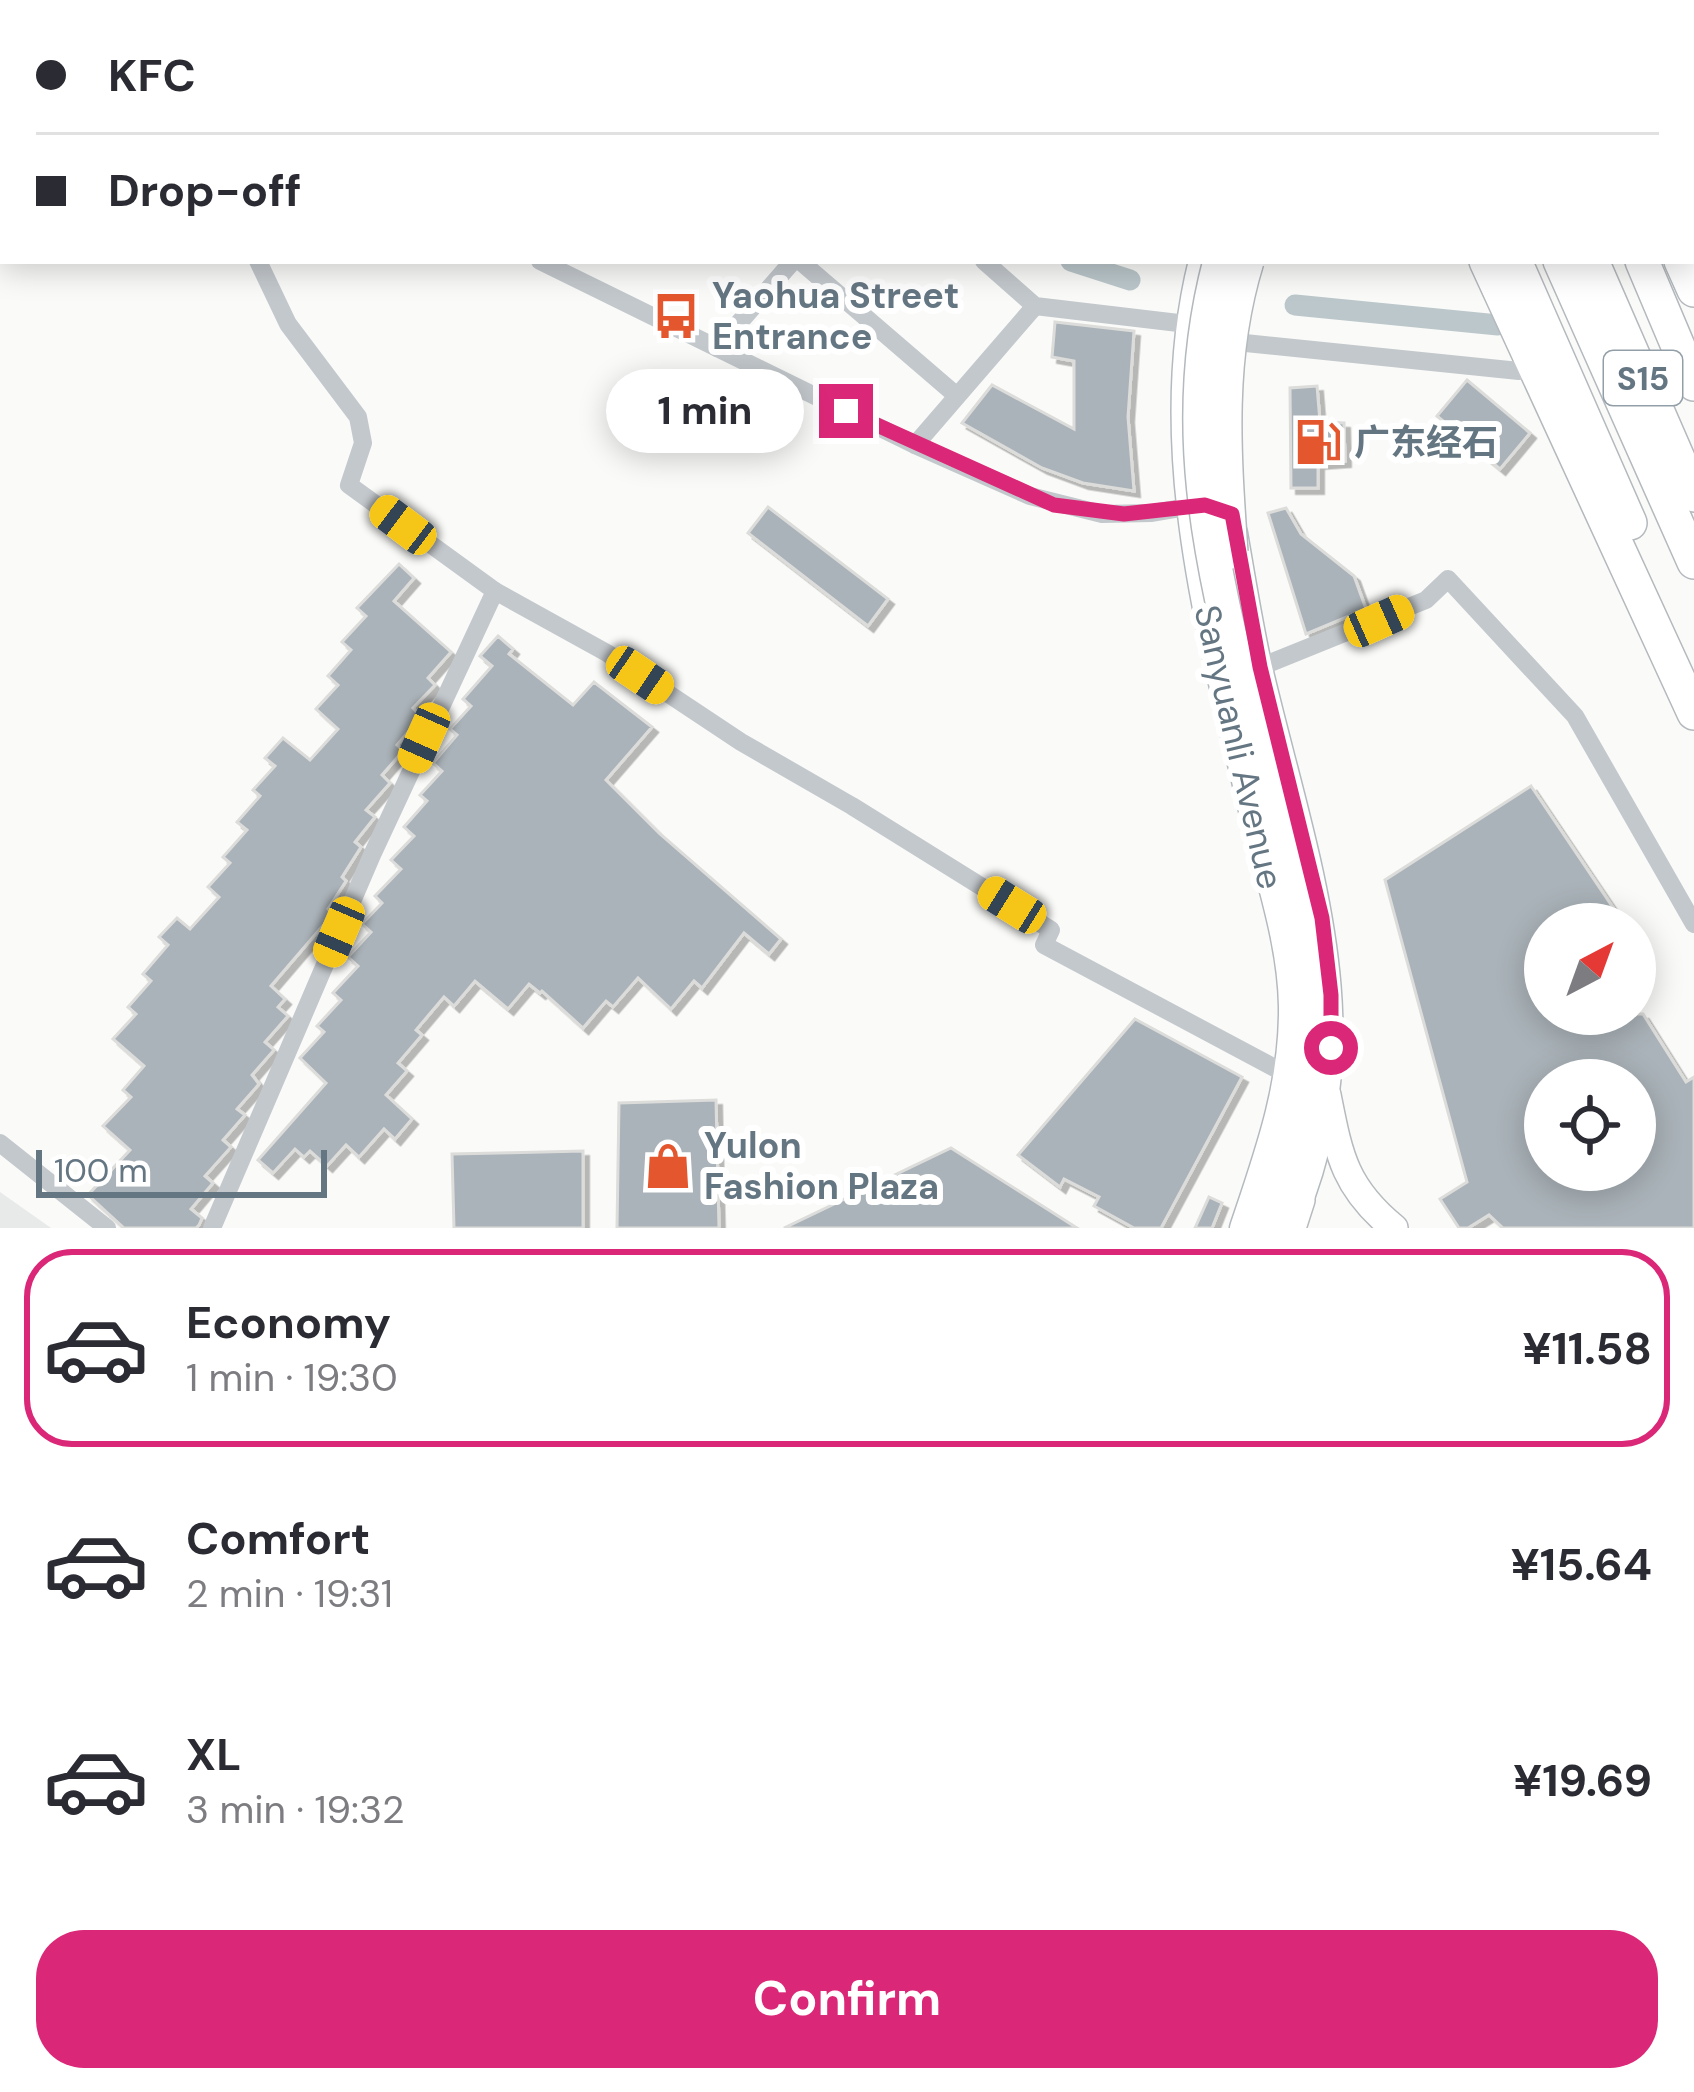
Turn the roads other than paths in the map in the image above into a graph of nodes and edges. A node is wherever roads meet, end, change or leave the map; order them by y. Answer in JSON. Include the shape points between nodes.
{"nodes":[{"id":1,"x":259,"y":264,"type":"edge"},
{"id":2,"x":546,"y":264,"type":"edge"},
{"id":3,"x":793,"y":264,"type":"edge"},
{"id":4,"x":800,"y":264,"type":"edge"},
{"id":5,"x":987,"y":264,"type":"edge"},
{"id":6,"x":1200,"y":264,"type":"edge"},
{"id":7,"x":1219,"y":264,"type":"edge"},
{"id":8,"x":1244,"y":264,"type":"edge"},
{"id":9,"x":1244,"y":264,"type":"edge"},
{"id":10,"x":1487,"y":264,"type":"edge"},
{"id":11,"x":1516,"y":264,"type":"edge"},
{"id":12,"x":1561,"y":264,"type":"edge"},
{"id":13,"x":1593,"y":264,"type":"edge"},
{"id":14,"x":1643,"y":264,"type":"edge"},
{"id":15,"x":1035,"y":306,"type":"junction"},
{"id":16,"x":1187,"y":324,"type":"junction"},
{"id":17,"x":1226,"y":341,"type":"junction"},
{"id":18,"x":717,"y":348,"type":"junction"},
{"id":19,"x":1519,"y":371,"type":"dead end"},
{"id":20,"x":1694,"y":384,"type":"edge"},
{"id":21,"x":957,"y":396,"type":"junction"},
{"id":22,"x":915,"y":445,"type":"junction"},
{"id":23,"x":1694,"y":495,"type":"edge"},
{"id":24,"x":1187,"y":506,"type":"junction"},
{"id":25,"x":1232,"y":514,"type":"junction"},
{"id":26,"x":1694,"y":562,"type":"edge"},
{"id":27,"x":495,"y":591,"type":"junction"},
{"id":28,"x":1260,"y":667,"type":"junction"},
{"id":29,"x":1694,"y":671,"type":"edge"},
{"id":30,"x":1694,"y":713,"type":"edge"},
{"id":31,"x":1256,"y":744,"type":"junction"},
{"id":32,"x":1694,"y":924,"type":"edge"},
{"id":33,"x":1288,"y":1076,"type":"junction"},
{"id":34,"x":1328,"y":1095,"type":"junction"},
{"id":35,"x":0,"y":1143,"type":"edge"},
{"id":36,"x":1301,"y":1200,"type":"joint"},
{"id":37,"x":106,"y":1228,"type":"edge"},
{"id":38,"x":212,"y":1228,"type":"edge"},
{"id":39,"x":1242,"y":1228,"type":"edge"},
{"id":40,"x":1261,"y":1228,"type":"edge"},
{"id":41,"x":1291,"y":1228,"type":"edge"},
{"id":42,"x":1394,"y":1228,"type":"edge"}],
"edges":[{"from":1,"to":27,"type":"street","via":[[288,324],[358,417],[363,443],[349,485]]},
{"from":2,"to":18,"type":"street"},
{"from":3,"to":18,"type":"street"},
{"from":4,"to":21,"type":"street"},
{"from":5,"to":15,"type":"street"},
{"from":6,"to":16,"type":"main road","name":"Sanyuanli Avenue"},
{"from":7,"to":31,"type":"highway","bridge":true,"via":[[1199,370],[1198,450],[1207,527]]},
{"from":8,"to":31,"type":"highway","bridge":true,"via":[[1222,421]]},
{"from":9,"to":17,"type":"main road","name":"Sanyuanli Avenue"},
{"from":10,"to":30,"type":"highway"},
{"from":11,"to":29,"type":"highway"},
{"from":12,"to":26,"type":"highway"},
{"from":13,"to":23,"type":"highway","number":"S15"},
{"from":14,"to":20,"type":"highway","number":"S15"},
{"from":15,"to":16,"type":"street"},
{"from":15,"to":21,"type":"street"},
{"from":16,"to":24,"type":"main road","name":"Sanyuanli Avenue"},
{"from":17,"to":19,"type":"street"},
{"from":17,"to":25,"type":"main road","name":"Sanyuanli Avenue"},
{"from":18,"to":22,"type":"street"},
{"from":21,"to":22,"type":"street"},
{"from":22,"to":24,"type":"street","via":[[1078,511]]},
{"from":24,"to":25,"type":"street"},
{"from":24,"to":33,"type":"main road","name":"Sanyuanli Avenue","via":[[1285,952]]},
{"from":25,"to":28,"type":"main road","name":"Sanyuanli Avenue"},
{"from":27,"to":33,"type":"street","via":[[1051,930],[1044,945]]},
{"from":27,"to":38,"type":"street"},
{"from":28,"to":32,"type":"street","via":[[1426,600],[1448,579],[1575,716]]},
{"from":28,"to":34,"type":"main road","name":"Sanyuanli Avenue","via":[[1327,946]]},
{"from":31,"to":40,"type":"highway","via":[[1300,918],[1312,1024],[1301,1120]]},
{"from":33,"to":39,"type":"main road","name":"Sanyuanli Avenue"},
{"from":34,"to":36,"type":"main road","name":"Sanyuanli Avenue"},
{"from":34,"to":42,"type":"main road","via":[[1352,1185]]},
{"from":35,"to":37,"type":"street"},
{"from":36,"to":41,"type":"main road"}]}
